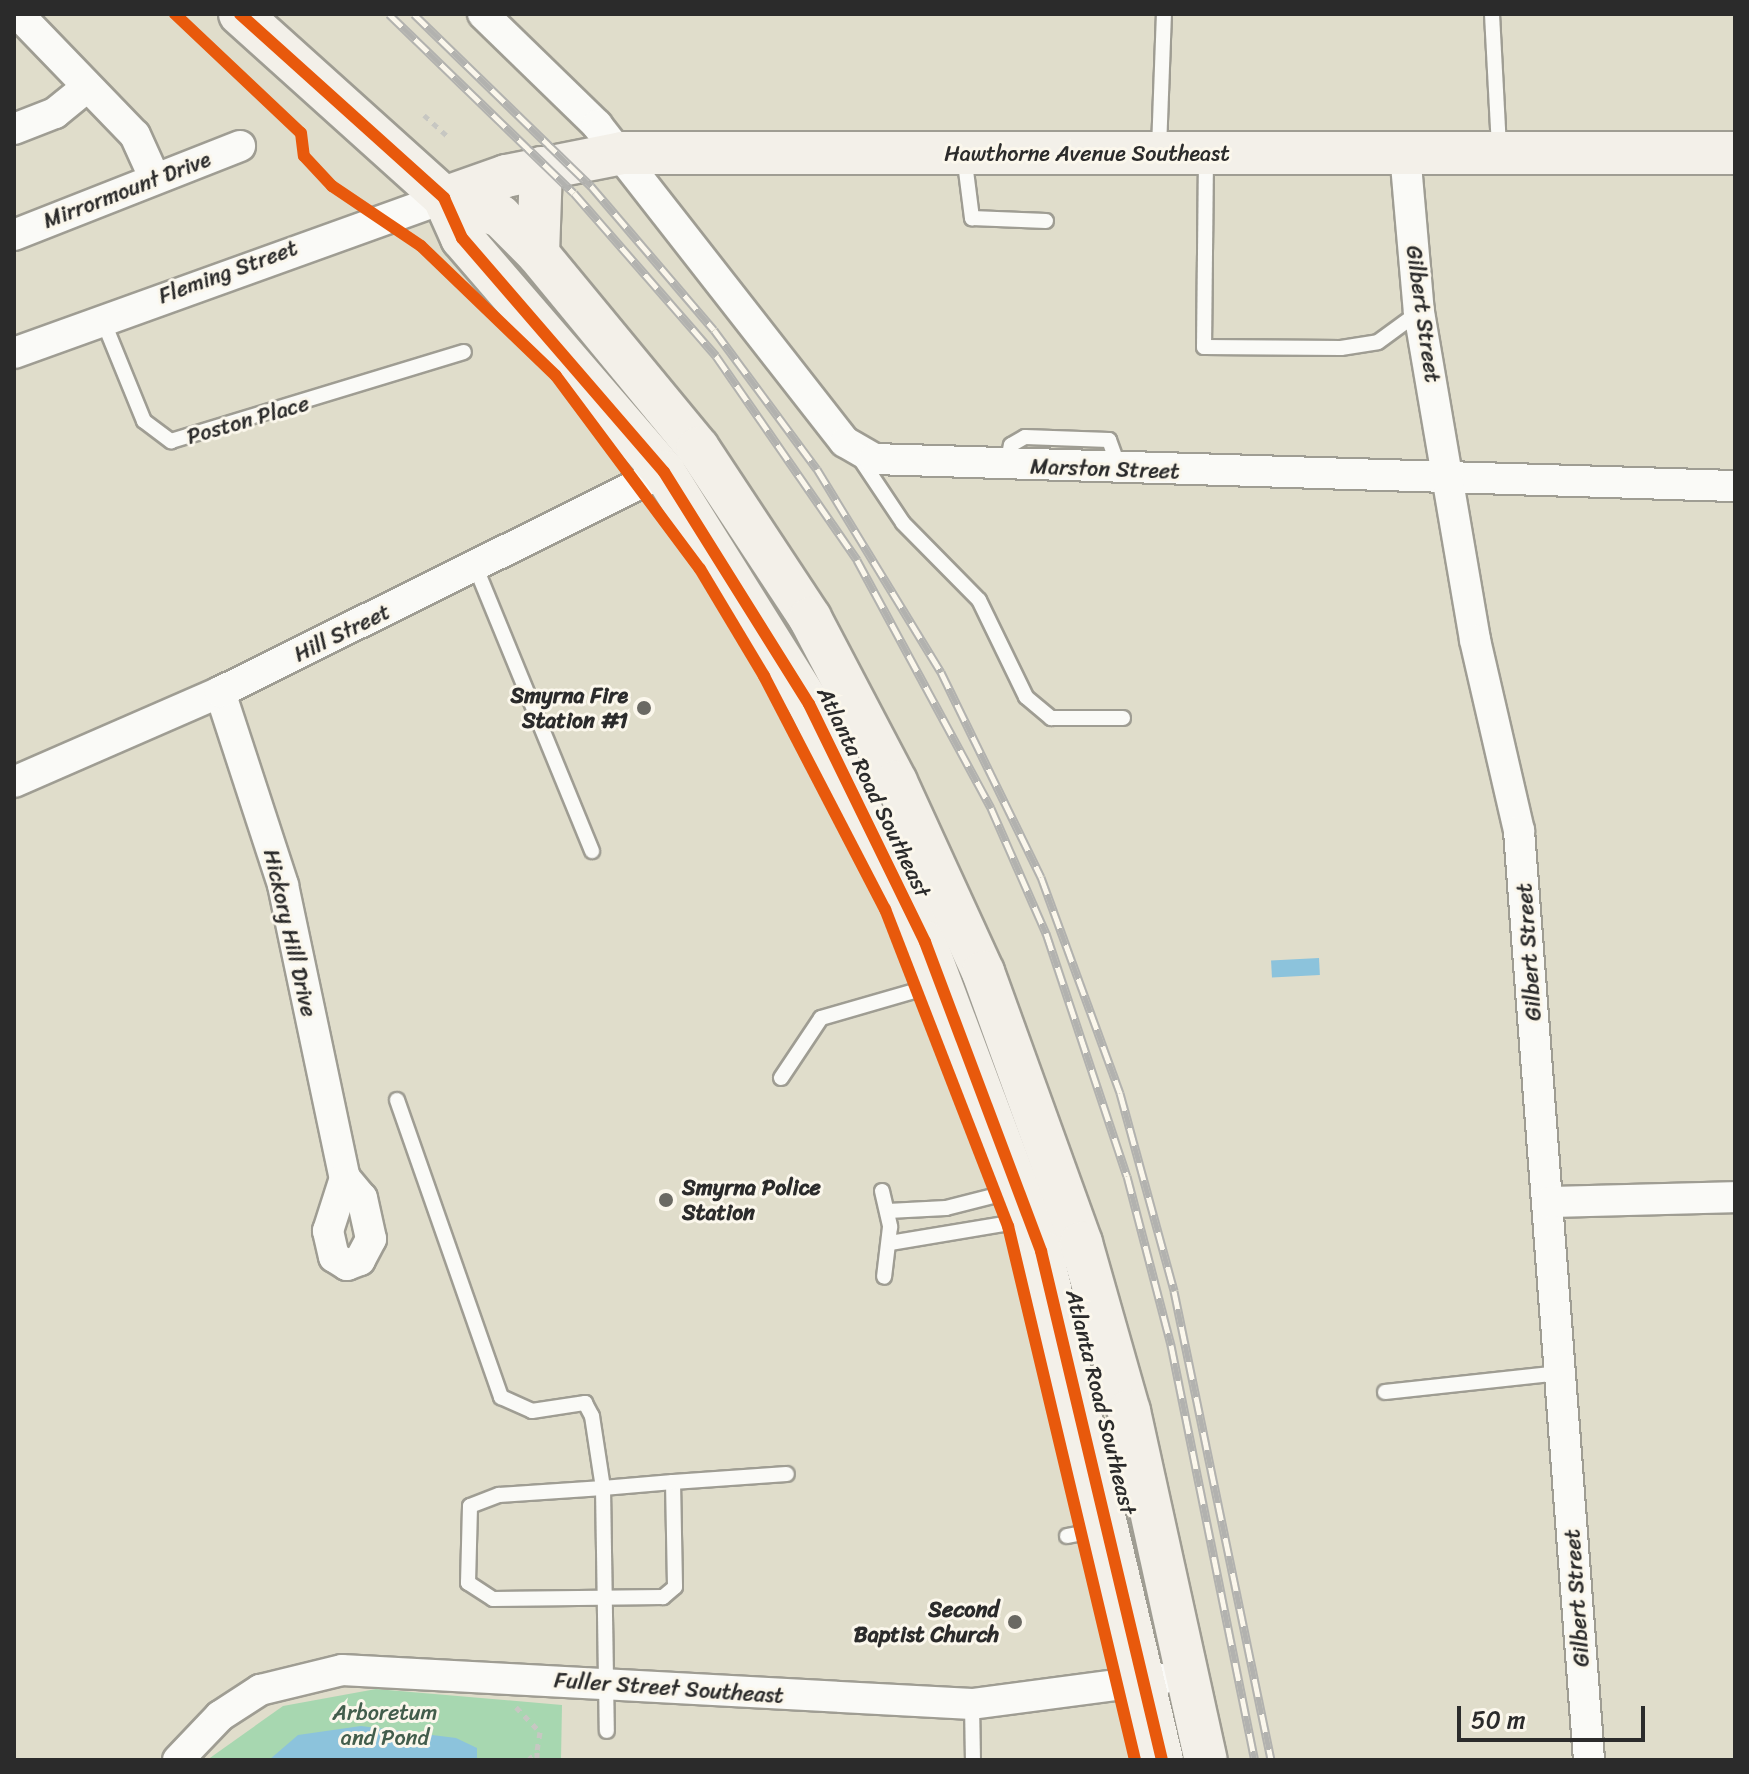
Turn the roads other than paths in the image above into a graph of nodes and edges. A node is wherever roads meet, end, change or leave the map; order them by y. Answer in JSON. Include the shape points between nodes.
{"nodes":[{"id":1,"x":240,"y":14,"type":"edge"},
{"id":2,"x":483,"y":14,"type":"edge"},
{"id":3,"x":1164,"y":14,"type":"edge"},
{"id":4,"x":1492,"y":14,"type":"edge"},
{"id":5,"x":17,"y":18,"type":"edge"},
{"id":6,"x":87,"y":87,"type":"junction"},
{"id":7,"x":14,"y":129,"type":"edge"},
{"id":8,"x":240,"y":146,"type":"dead end"},
{"id":9,"x":622,"y":153,"type":"junction"},
{"id":10,"x":1159,"y":153,"type":"junction"},
{"id":11,"x":1206,"y":153,"type":"junction"},
{"id":12,"x":1405,"y":153,"type":"junction"},
{"id":13,"x":1499,"y":153,"type":"junction"},
{"id":14,"x":1735,"y":153,"type":"edge"},
{"id":15,"x":964,"y":155,"type":"junction"},
{"id":16,"x":541,"y":168,"type":"junction"},
{"id":17,"x":155,"y":179,"type":"junction"},
{"id":18,"x":444,"y":198,"type":"junction"},
{"id":19,"x":1046,"y":221,"type":"dead end"},
{"id":20,"x":14,"y":235,"type":"edge"},
{"id":21,"x":538,"y":254,"type":"junction"},
{"id":22,"x":1419,"y":312,"type":"junction"},
{"id":23,"x":102,"y":317,"type":"junction"},
{"id":24,"x":464,"y":352,"type":"dead end"},
{"id":25,"x":14,"y":353,"type":"edge"},
{"id":26,"x":698,"y":448,"type":"junction"},
{"id":27,"x":854,"y":449,"type":"junction"},
{"id":28,"x":664,"y":472,"type":"junction"},
{"id":29,"x":1451,"y":481,"type":"junction"},
{"id":30,"x":1735,"y":486,"type":"edge"},
{"id":31,"x":476,"y":568,"type":"junction"},
{"id":32,"x":220,"y":692,"type":"junction"},
{"id":33,"x":828,"y":695,"type":"junction"},
{"id":34,"x":1123,"y":718,"type":"dead end"},
{"id":35,"x":14,"y":782,"type":"edge"},
{"id":36,"x":592,"y":851,"type":"dead end"},
{"id":37,"x":941,"y":983,"type":"junction"},
{"id":38,"x":781,"y":1078,"type":"dead end"},
{"id":39,"x":397,"y":1100,"type":"dead end"},
{"id":40,"x":345,"y":1178,"type":"dead end"},
{"id":41,"x":1037,"y":1190,"type":"junction"},
{"id":42,"x":882,"y":1191,"type":"dead end"},
{"id":43,"x":1735,"y":1197,"type":"edge"},
{"id":44,"x":1548,"y":1202,"type":"junction"},
{"id":45,"x":888,"y":1211,"type":"junction"},
{"id":46,"x":890,"y":1243,"type":"junction"},
{"id":47,"x":884,"y":1277,"type":"dead end"},
{"id":48,"x":1560,"y":1373,"type":"junction"},
{"id":49,"x":1385,"y":1392,"type":"dead end"},
{"id":50,"x":787,"y":1474,"type":"dead end"},
{"id":51,"x":673,"y":1482,"type":"junction"},
{"id":52,"x":603,"y":1488,"type":"junction"},
{"id":53,"x":1112,"y":1527,"type":"junction"},
{"id":54,"x":1067,"y":1536,"type":"dead end"},
{"id":55,"x":607,"y":1599,"type":"junction"},
{"id":56,"x":1188,"y":1673,"type":"junction"},
{"id":57,"x":1146,"y":1682,"type":"junction"},
{"id":58,"x":608,"y":1683,"type":"junction"},
{"id":59,"x":972,"y":1704,"type":"junction"},
{"id":60,"x":607,"y":1731,"type":"dead end"},
{"id":61,"x":178,"y":1760,"type":"edge"},
{"id":62,"x":973,"y":1760,"type":"edge"},
{"id":63,"x":1162,"y":1760,"type":"edge"},
{"id":64,"x":1206,"y":1760,"type":"edge"},
{"id":65,"x":1589,"y":1760,"type":"edge"}],
"edges":[{"from":1,"to":18,"type":"main road","name":"Atlanta Road Southeast"},
{"from":2,"to":9,"type":"street"},
{"from":3,"to":10,"type":"lane"},
{"from":4,"to":13,"type":"lane"},
{"from":5,"to":6,"type":"street"},
{"from":6,"to":7,"type":"street","via":[[55,113]]},
{"from":6,"to":17,"type":"street","via":[[135,135]]},
{"from":8,"to":17,"type":"street","name":"Mirrormount Drive"},
{"from":9,"to":15,"type":"main road","name":"Hawthorne Avenue Southeast"},
{"from":9,"to":16,"type":"main road","name":"Hawthorne Avenue Southeast"},
{"from":9,"to":27,"type":"street"},
{"from":10,"to":11,"type":"main road","name":"Hawthorne Avenue Southeast"},
{"from":10,"to":15,"type":"main road","name":"Hawthorne Avenue Southeast"},
{"from":11,"to":12,"type":"main road","name":"Hawthorne Avenue Southeast"},
{"from":11,"to":22,"type":"lane","via":[[1204,347],[1341,348],[1378,342]]},
{"from":12,"to":13,"type":"main road","name":"Hawthorne Avenue Southeast"},
{"from":12,"to":22,"type":"street","name":"Gilbert Street"},
{"from":13,"to":14,"type":"main road","name":"Hawthorne Avenue Southeast"},
{"from":15,"to":19,"type":"lane","via":[[972,218]]},
{"from":16,"to":18,"type":"main road","name":"Hawthorne Avenue Southeast"},
{"from":16,"to":21,"type":"main road"},
{"from":17,"to":20,"type":"street","name":"Mirrormount Drive"},
{"from":18,"to":21,"type":"main road","name":"Atlanta Road Southeast","via":[[500,216]]},
{"from":18,"to":23,"type":"street","name":"Fleming Street"},
{"from":18,"to":28,"type":"main road","name":"Atlanta Road Southeast","via":[[462,238]]},
{"from":21,"to":26,"type":"main road","name":"Atlanta Road Southeast"},
{"from":22,"to":29,"type":"street","name":"Gilbert Street"},
{"from":23,"to":24,"type":"lane","name":"Poston Place","via":[[144,421],[171,441]]},
{"from":23,"to":25,"type":"street","name":"Fleming Street"},
{"from":26,"to":28,"type":"lane"},
{"from":26,"to":33,"type":"main road","name":"Atlanta Road Southeast"},
{"from":27,"to":29,"type":"street","name":"Marston Street","via":[[884,461]]},
{"from":27,"to":34,"type":"lane","via":[[903,523],[979,600],[1026,697],[1063,721]]},
{"from":28,"to":31,"type":"street","name":"Hill Street"},
{"from":28,"to":33,"type":"main road","name":"Atlanta Road Southeast"},
{"from":29,"to":30,"type":"street","name":"Marston Street"},
{"from":29,"to":44,"type":"street","name":"Gilbert Street","via":[[1475,640],[1519,831]]},
{"from":31,"to":32,"type":"street","name":"Hill Street"},
{"from":31,"to":36,"type":"lane"},
{"from":32,"to":35,"type":"street","name":"Hill Street"},
{"from":32,"to":40,"type":"street","name":"Hickory Hill Drive","via":[[283,885]]},
{"from":33,"to":37,"type":"main road","name":"Atlanta Road Southeast"},
{"from":33,"to":41,"type":"main road","name":"Atlanta Road Southeast","via":[[983,972]]},
{"from":37,"to":38,"type":"lane","via":[[821,1018]]},
{"from":37,"to":41,"type":"main road","name":"Atlanta Road Southeast"},
{"from":39,"to":52,"type":"lane","via":[[501,1397],[532,1411],[585,1403],[601,1447]]},
{"from":41,"to":45,"type":"lane","via":[[946,1208]]},
{"from":41,"to":46,"type":"lane","via":[[958,1237]]},
{"from":41,"to":53,"type":"main road","name":"Atlanta Road Southeast"},
{"from":41,"to":56,"type":"main road","name":"Atlanta Road Southeast","via":[[1129,1411]]},
{"from":42,"to":45,"type":"lane"},
{"from":43,"to":44,"type":"street"},
{"from":44,"to":48,"type":"street","name":"Gilbert Street"},
{"from":45,"to":46,"type":"lane"},
{"from":46,"to":47,"type":"lane"},
{"from":48,"to":49,"type":"lane"},
{"from":48,"to":65,"type":"street","name":"Gilbert Street"},
{"from":50,"to":51,"type":"lane"},
{"from":51,"to":52,"type":"lane"},
{"from":51,"to":55,"type":"lane","via":[[675,1587],[653,1602]]},
{"from":52,"to":55,"type":"lane"},
{"from":52,"to":55,"type":"lane","via":[[499,1495],[470,1506],[468,1583],[493,1599]]},
{"from":53,"to":54,"type":"lane"},
{"from":53,"to":57,"type":"main road","name":"Atlanta Road Southeast"},
{"from":55,"to":58,"type":"lane"},
{"from":56,"to":57,"type":"street","name":"Fuller Street Southeast"},
{"from":56,"to":64,"type":"main road","name":"Atlanta Road Southeast"},
{"from":57,"to":59,"type":"street","name":"Fuller Street Southeast"},
{"from":57,"to":63,"type":"main road","name":"Atlanta Road Southeast"},
{"from":58,"to":59,"type":"street","name":"Fuller Street Southeast"},
{"from":58,"to":60,"type":"lane"},
{"from":58,"to":61,"type":"street","name":"Fuller Street Southeast","via":[[381,1670],[306,1674],[220,1716]]},
{"from":59,"to":62,"type":"lane"}]}
